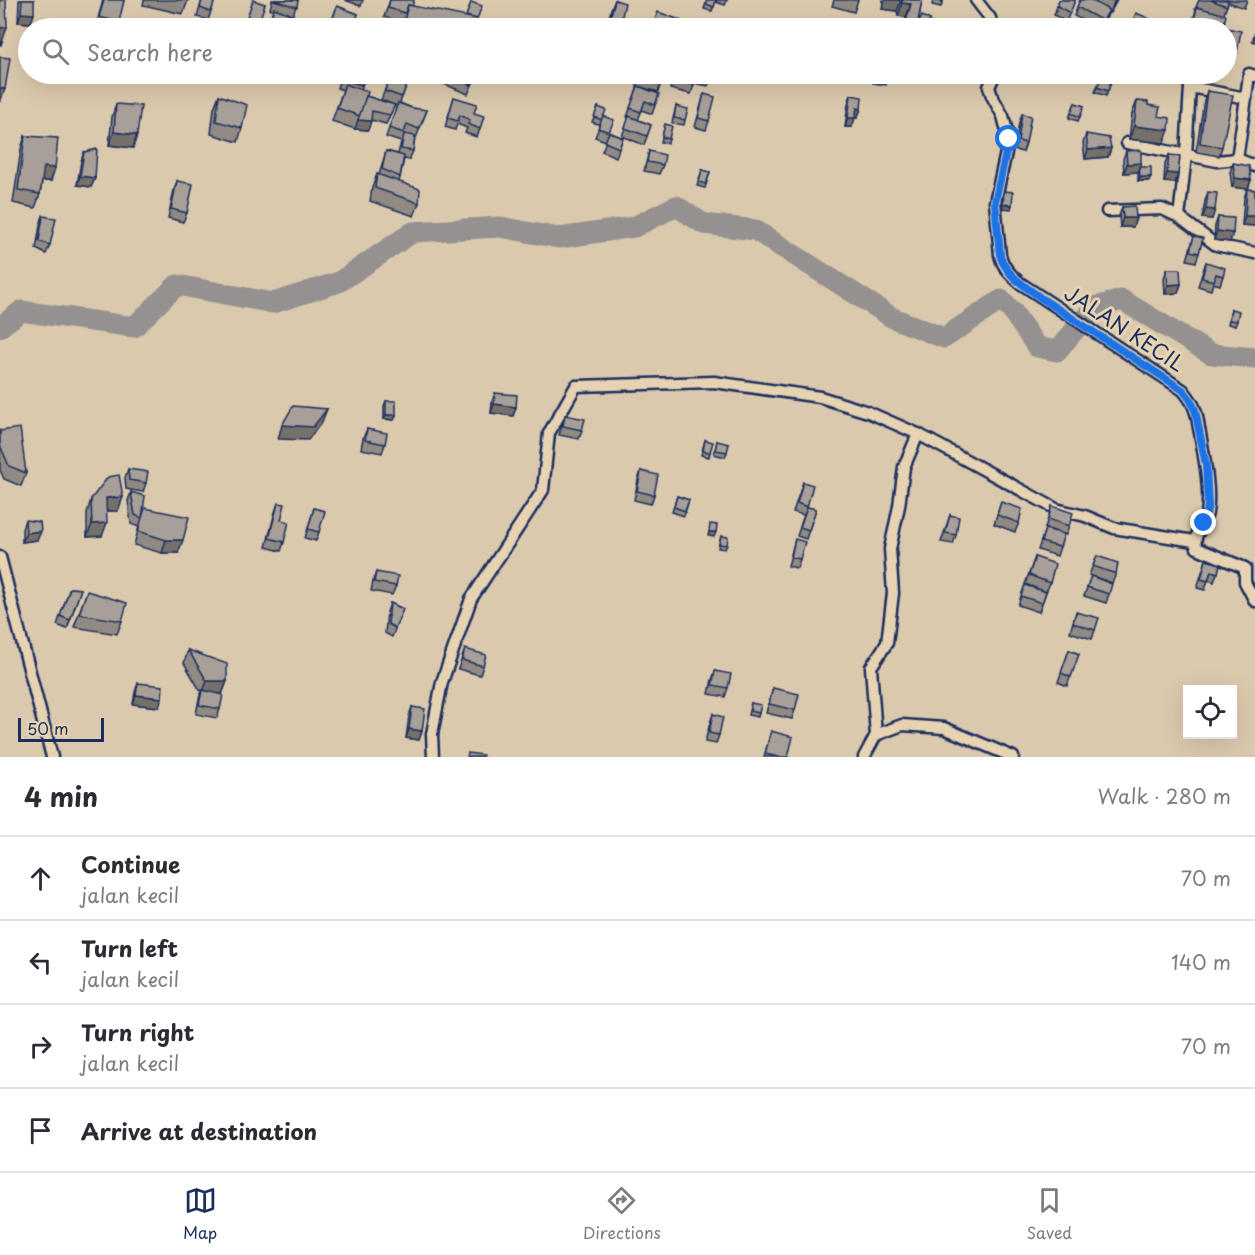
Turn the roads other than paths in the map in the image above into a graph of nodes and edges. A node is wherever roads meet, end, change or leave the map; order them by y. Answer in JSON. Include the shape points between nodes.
{"nodes":[{"id":1,"x":976,"y":0,"type":"edge"},
{"id":2,"x":990,"y":18,"type":"edge"},
{"id":3,"x":1255,"y":75,"type":"edge"},
{"id":4,"x":990,"y":84,"type":"edge"},
{"id":5,"x":1249,"y":106,"type":"edge"},
{"id":6,"x":1127,"y":143,"type":"dead end"},
{"id":7,"x":1186,"y":156,"type":"junction"},
{"id":8,"x":1237,"y":159,"type":"junction"},
{"id":9,"x":1255,"y":166,"type":"edge"},
{"id":10,"x":1107,"y":211,"type":"dead end"},
{"id":11,"x":1179,"y":217,"type":"junction"},
{"id":12,"x":1255,"y":253,"type":"edge"},
{"id":13,"x":918,"y":434,"type":"junction"},
{"id":14,"x":1194,"y":542,"type":"junction"},
{"id":15,"x":0,"y":557,"type":"edge"},
{"id":16,"x":1250,"y":569,"type":"edge"},
{"id":17,"x":1255,"y":601,"type":"edge"},
{"id":18,"x":876,"y":735,"type":"junction"},
{"id":19,"x":52,"y":757,"type":"edge"},
{"id":20,"x":433,"y":757,"type":"edge"},
{"id":21,"x":864,"y":757,"type":"edge"},
{"id":22,"x":1013,"y":757,"type":"edge"}],
"edges":[{"from":1,"to":2,"type":"street"},
{"from":3,"to":5,"type":"street","via":[[1249,74]]},
{"from":4,"to":14,"type":"street","name":"JALAN KECIL","via":[[1009,139],[995,202],[1002,263],[1008,273],[1034,293],[1183,390],[1190,399],[1206,465],[1208,506]]},
{"from":5,"to":7,"type":"street","via":[[1190,87]]},
{"from":5,"to":8,"type":"street"},
{"from":6,"to":7,"type":"street"},
{"from":7,"to":8,"type":"street","via":[[1217,161]]},
{"from":7,"to":11,"type":"street"},
{"from":8,"to":9,"type":"street"},
{"from":10,"to":11,"type":"street","via":[[1162,209]]},
{"from":11,"to":12,"type":"street","via":[[1216,245]]},
{"from":13,"to":14,"type":"street","via":[[1056,509],[1114,528]]},
{"from":13,"to":18,"type":"street","via":[[904,467],[890,549],[893,593],[887,643],[871,667]]},
{"from":13,"to":20,"type":"street","via":[[820,397],[714,382],[576,386],[549,433],[543,490],[471,599],[442,682],[432,734]]},
{"from":14,"to":16,"type":"street","via":[[1197,548]]},
{"from":15,"to":19,"type":"street"},
{"from":16,"to":17,"type":"street","via":[[1245,582]]},
{"from":18,"to":21,"type":"street"},
{"from":18,"to":22,"type":"street","via":[[903,725],[944,728]]}]}
